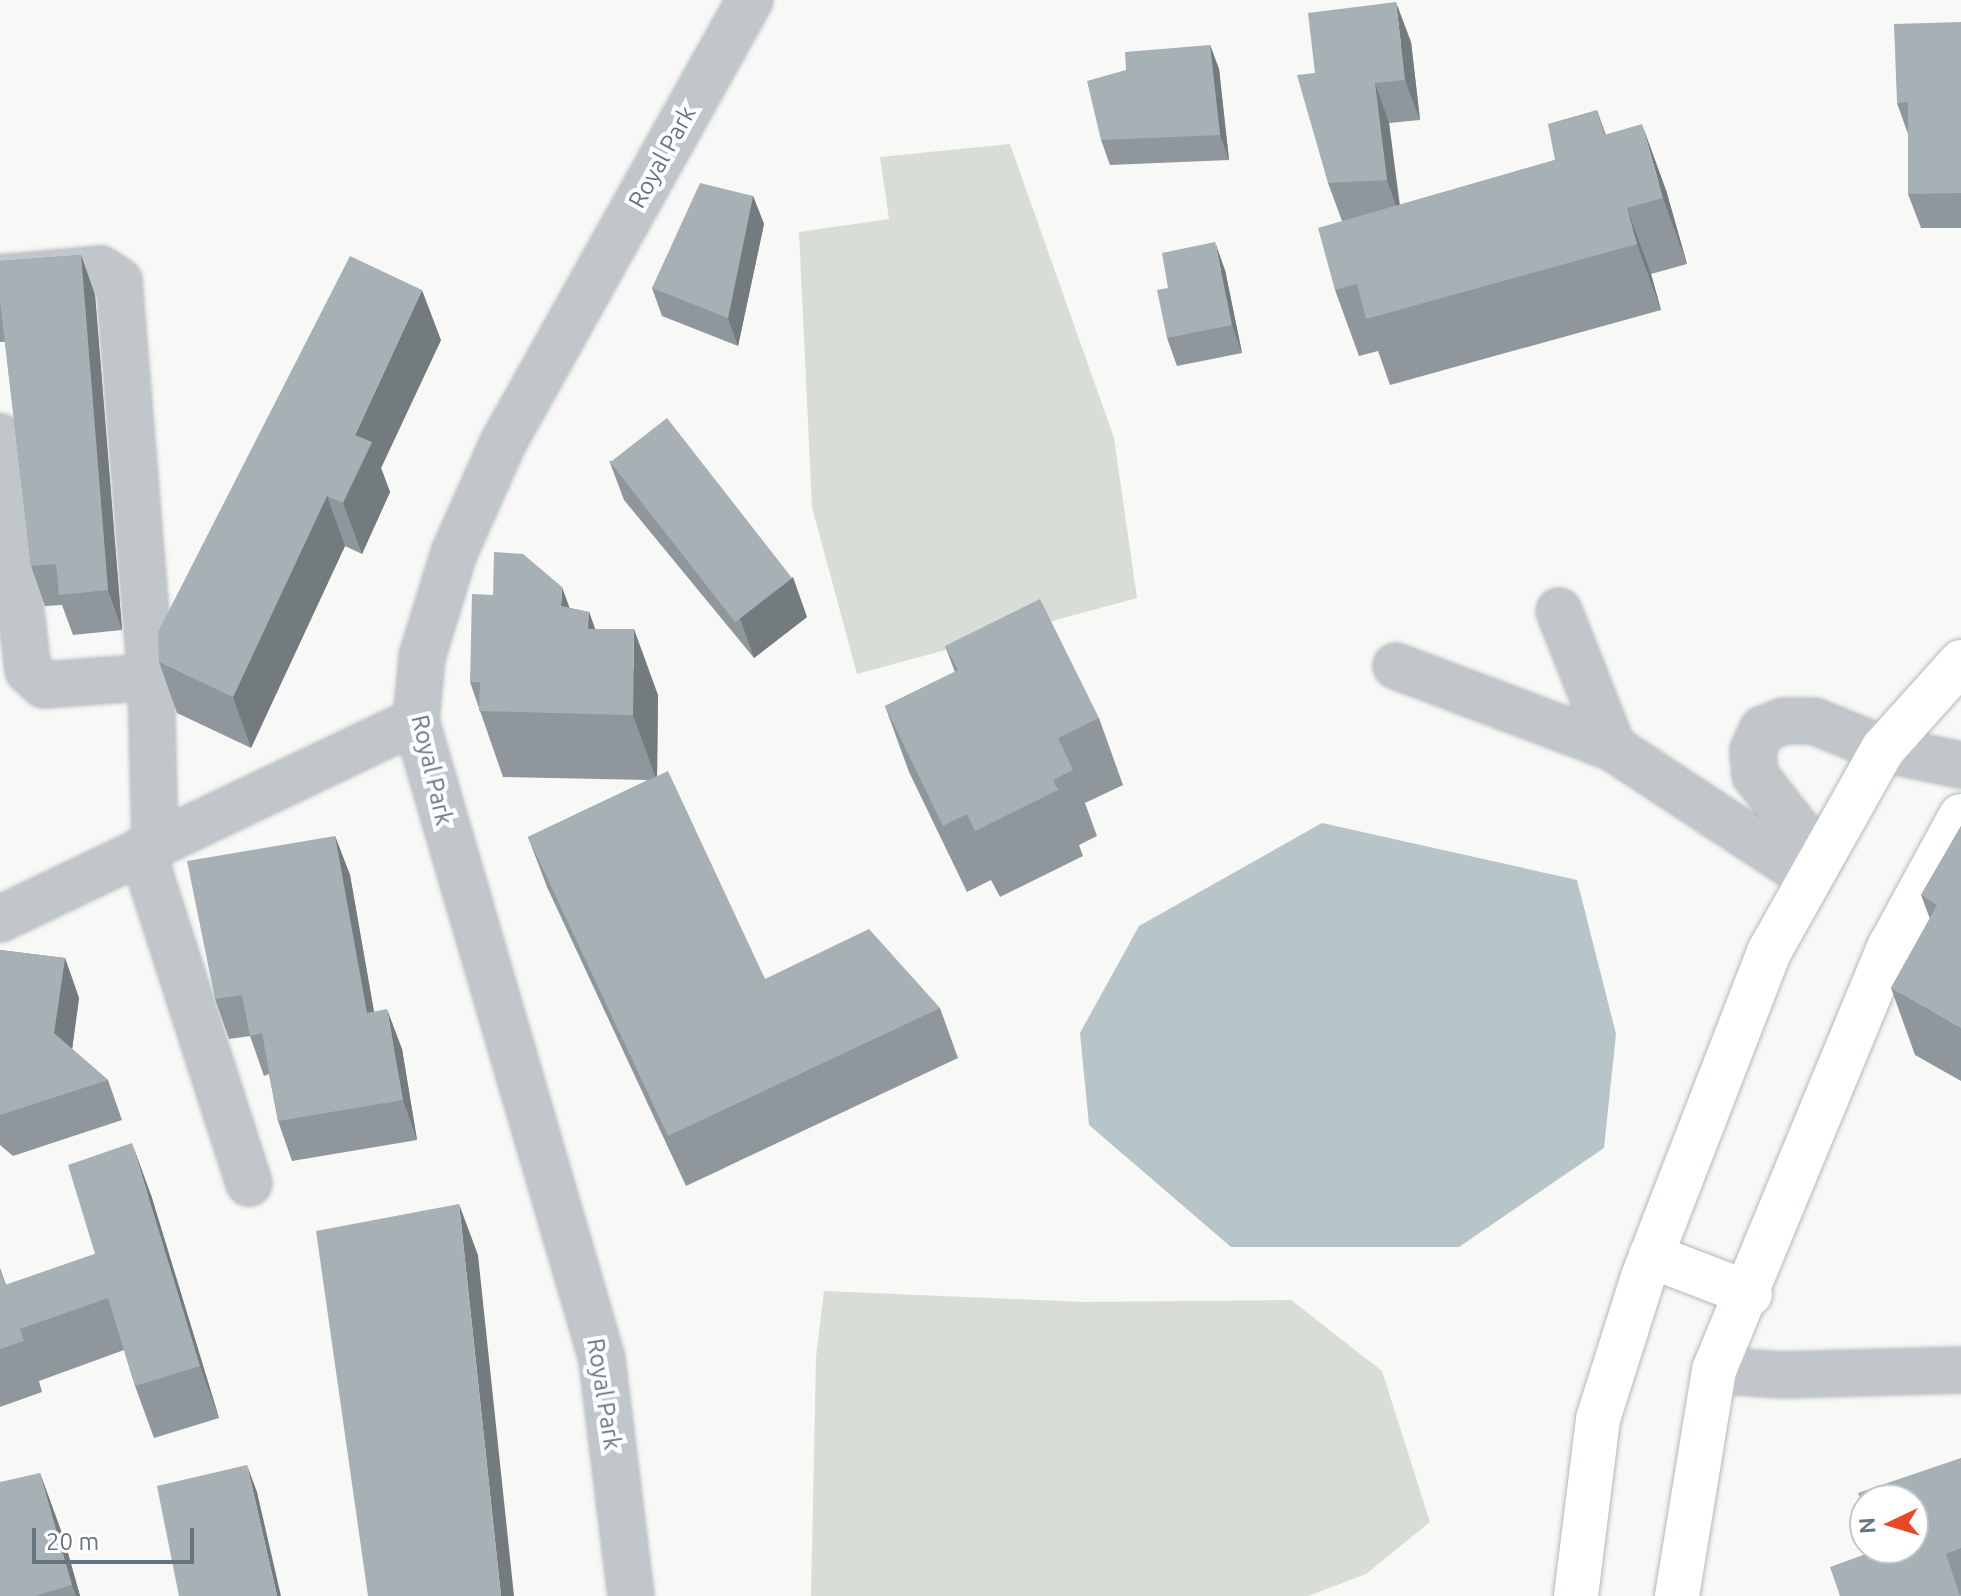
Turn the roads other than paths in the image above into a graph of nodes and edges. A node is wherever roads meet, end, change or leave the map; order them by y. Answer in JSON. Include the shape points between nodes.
{"nodes":[{"id":1,"x":750,"y":0,"type":"edge"},
{"id":2,"x":0,"y":278,"type":"edge"},
{"id":3,"x":0,"y":437,"type":"edge"},
{"id":4,"x":187,"y":606,"type":"edge"},
{"id":5,"x":1559,"y":611,"type":"dead end"},
{"id":6,"x":1961,"y":662,"type":"edge"},
{"id":7,"x":1396,"y":666,"type":"dead end"},
{"id":8,"x":151,"y":677,"type":"junction"},
{"id":9,"x":416,"y":721,"type":"junction"},
{"id":10,"x":1613,"y":748,"type":"junction"},
{"id":11,"x":1883,"y":749,"type":"junction"},
{"id":12,"x":1961,"y":765,"type":"edge"},
{"id":13,"x":1961,"y":816,"type":"edge"},
{"id":14,"x":148,"y":847,"type":"junction"},
{"id":15,"x":1816,"y":869,"type":"junction"},
{"id":16,"x":0,"y":919,"type":"edge"},
{"id":17,"x":249,"y":1183,"type":"dead end"},
{"id":18,"x":1651,"y":1256,"type":"junction"},
{"id":19,"x":1750,"y":1294,"type":"junction"},
{"id":20,"x":1714,"y":1370,"type":"junction"},
{"id":21,"x":1961,"y":1370,"type":"edge"},
{"id":22,"x":631,"y":1596,"type":"edge"},
{"id":23,"x":1576,"y":1596,"type":"edge"},
{"id":24,"x":1677,"y":1596,"type":"edge"}],
"edges":[{"from":1,"to":9,"type":"street","name":"Royal Park","via":[[503,443],[454,553],[422,657]]},
{"from":2,"to":8,"type":"street","via":[[101,269],[119,281]]},
{"from":3,"to":8,"type":"street","via":[[28,670],[44,685]]},
{"from":4,"to":8,"type":"street"},
{"from":5,"to":10,"type":"street"},
{"from":6,"to":11,"type":"main road"},
{"from":7,"to":10,"type":"street"},
{"from":8,"to":14,"type":"street"},
{"from":9,"to":14,"type":"street"},
{"from":9,"to":22,"type":"street","name":"Royal Park","via":[[602,1359]]},
{"from":10,"to":15,"type":"street"},
{"from":11,"to":12,"type":"street"},
{"from":11,"to":15,"type":"main road"},
{"from":11,"to":15,"type":"street","via":[[1814,721],[1784,721],[1763,729],[1753,750],[1755,775]]},
{"from":13,"to":19,"type":"main road","via":[[1890,946]]},
{"from":14,"to":16,"type":"street"},
{"from":14,"to":17,"type":"street"},
{"from":15,"to":18,"type":"main road","via":[[1769,952]]},
{"from":18,"to":19,"type":"main road"},
{"from":18,"to":23,"type":"main road","via":[[1598,1419]]},
{"from":19,"to":20,"type":"main road"},
{"from":20,"to":21,"type":"street","via":[[1782,1375]]},
{"from":20,"to":24,"type":"main road"}]}
